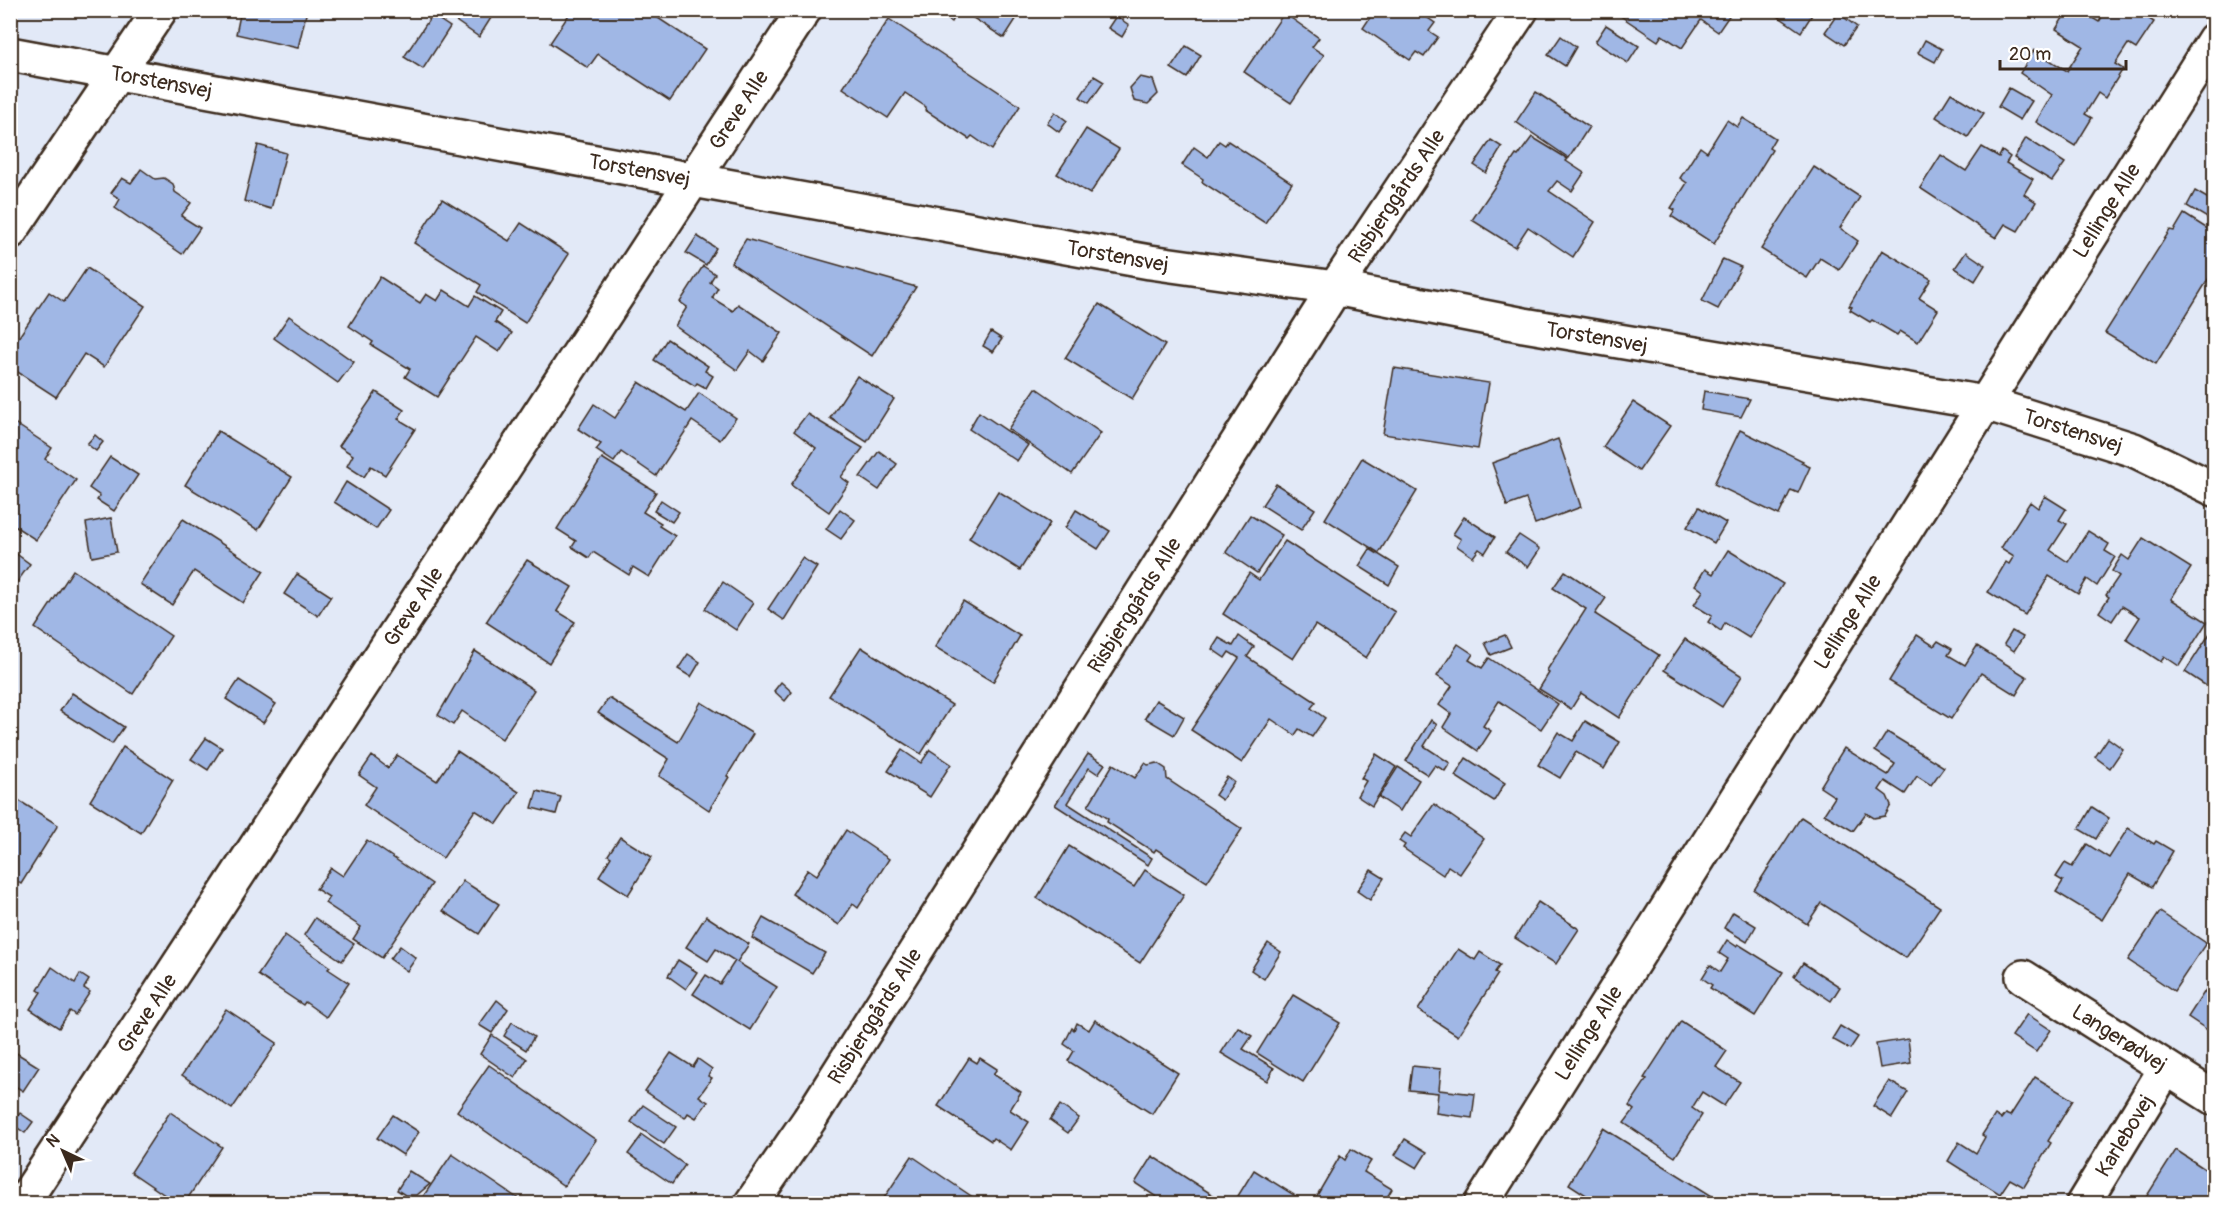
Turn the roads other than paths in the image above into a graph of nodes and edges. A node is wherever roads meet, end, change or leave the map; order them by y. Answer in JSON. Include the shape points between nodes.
{"nodes":[{"id":1,"x":160,"y":10,"type":"edge"},
{"id":2,"x":804,"y":10,"type":"edge"},
{"id":3,"x":1521,"y":10,"type":"edge"},
{"id":4,"x":2214,"y":40,"type":"edge"},
{"id":5,"x":10,"y":54,"type":"edge"},
{"id":6,"x":118,"y":72,"type":"junction"},
{"id":7,"x":693,"y":180,"type":"junction"},
{"id":8,"x":10,"y":232,"type":"edge"},
{"id":9,"x":1335,"y":288,"type":"junction"},
{"id":10,"x":1985,"y":404,"type":"junction"},
{"id":11,"x":2214,"y":489,"type":"edge"},
{"id":12,"x":2023,"y":977,"type":"dead end"},
{"id":13,"x":2166,"y":1068,"type":"junction"},
{"id":14,"x":2214,"y":1098,"type":"edge"},
{"id":15,"x":22,"y":1203,"type":"edge"},
{"id":16,"x":751,"y":1203,"type":"edge"},
{"id":17,"x":1481,"y":1203,"type":"edge"},
{"id":18,"x":2083,"y":1203,"type":"edge"}],
"edges":[{"from":1,"to":6,"type":"street"},
{"from":2,"to":7,"type":"street","name":"Greve Alle"},
{"from":3,"to":9,"type":"street","name":"Risbjerggårds Alle"},
{"from":4,"to":10,"type":"street","name":"Lellinge Alle"},
{"from":5,"to":6,"type":"street","name":"Torstensvej"},
{"from":6,"to":7,"type":"street","name":"Torstensvej"},
{"from":6,"to":8,"type":"street"},
{"from":7,"to":9,"type":"street","name":"Torstensvej","via":[[1150,262]]},
{"from":7,"to":15,"type":"street","name":"Greve Alle"},
{"from":9,"to":10,"type":"street","name":"Torstensvej","via":[[1524,325]]},
{"from":9,"to":16,"type":"street","name":"Risbjerggårds Alle","via":[[809,1120]]},
{"from":10,"to":11,"type":"street","name":"Torstensvej","via":[[2134,450]]},
{"from":10,"to":17,"type":"street","name":"Lellinge Alle"},
{"from":12,"to":13,"type":"street","name":"Langerødvej"},
{"from":13,"to":14,"type":"street","name":"Langerødvej"},
{"from":13,"to":18,"type":"street","name":"Karlebovej"}]}
